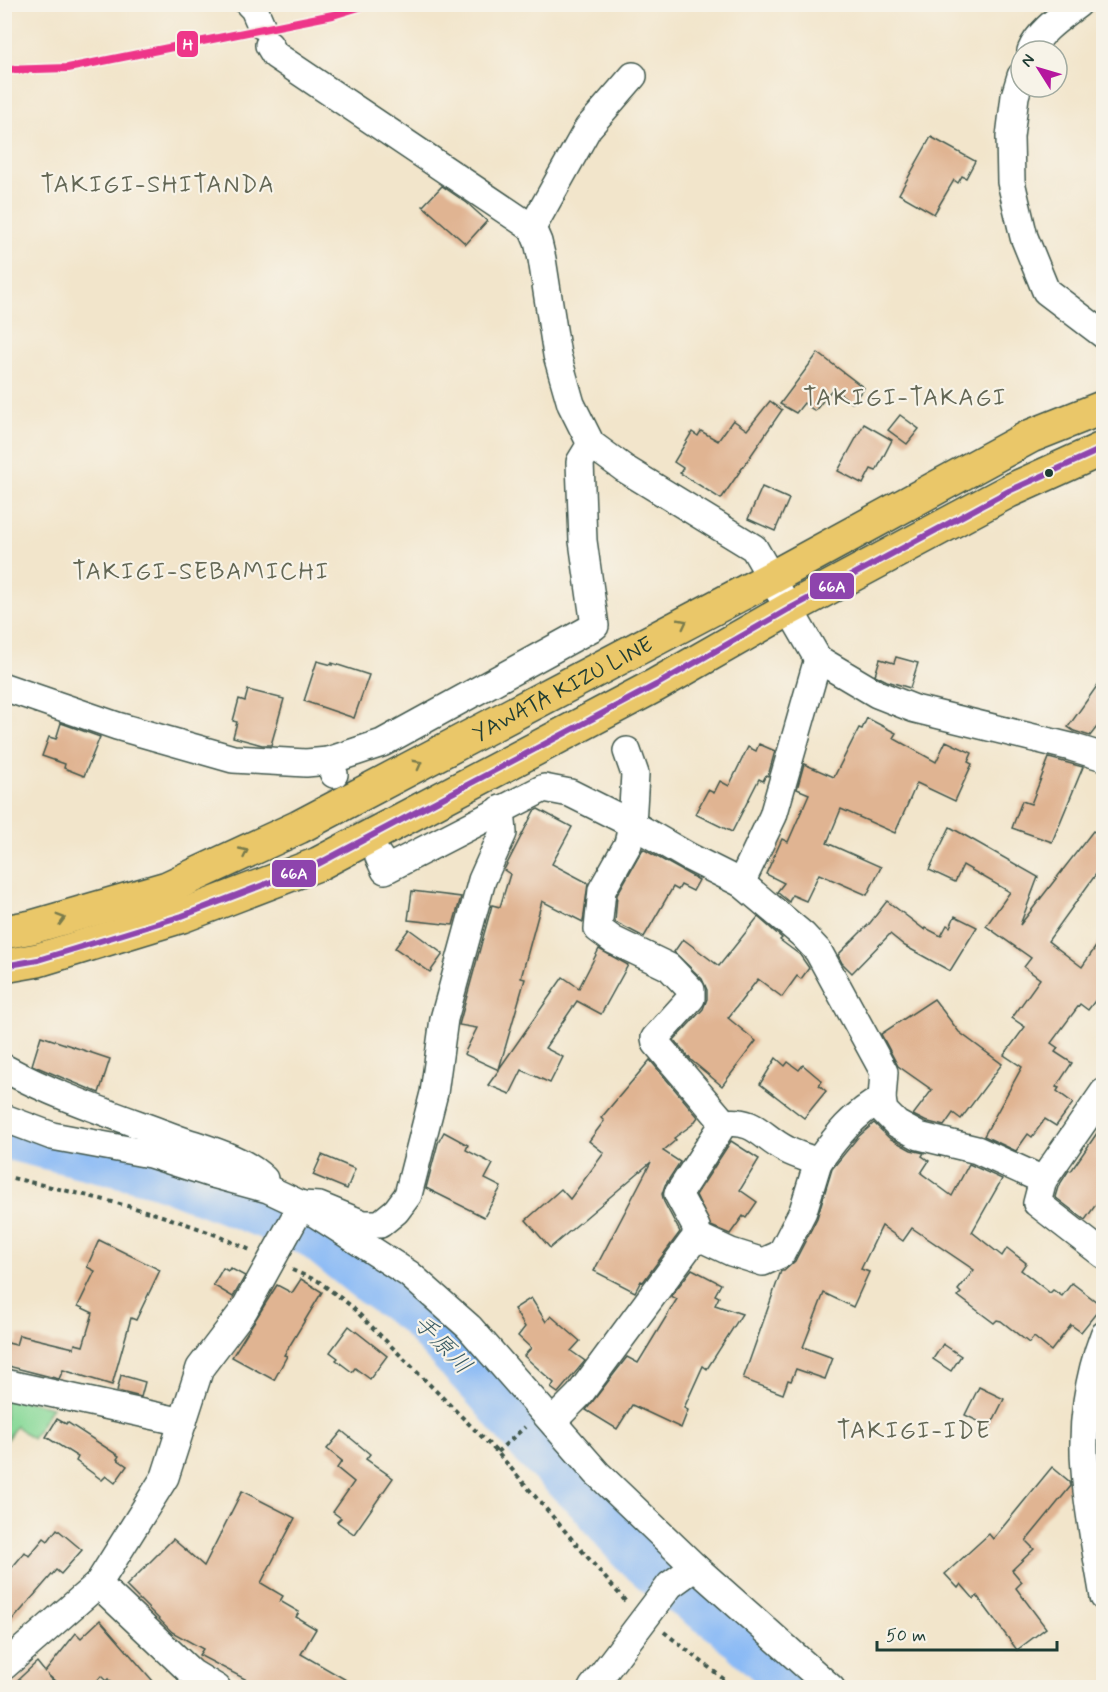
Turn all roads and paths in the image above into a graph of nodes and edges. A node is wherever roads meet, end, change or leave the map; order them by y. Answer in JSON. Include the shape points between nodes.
{"nodes":[{"id":1,"x":1078,"y":4,"type":"edge"},
{"id":2,"x":259,"y":25,"type":"edge"},
{"id":3,"x":1038,"y":39,"type":"edge"},
{"id":4,"x":633,"y":76,"type":"dead end"},
{"id":5,"x":1015,"y":99,"type":"edge"},
{"id":6,"x":532,"y":228,"type":"junction"},
{"id":7,"x":1104,"y":335,"type":"edge"},
{"id":8,"x":1104,"y":407,"type":"edge"},
{"id":9,"x":591,"y":444,"type":"junction"},
{"id":10,"x":1104,"y":448,"type":"edge"},
{"id":11,"x":771,"y":578,"type":"junction"},
{"id":12,"x":789,"y":609,"type":"junction"},
{"id":13,"x":818,"y":659,"type":"junction"},
{"id":14,"x":4,"y":687,"type":"edge"},
{"id":15,"x":627,"y":751,"type":"dead end"},
{"id":16,"x":1104,"y":758,"type":"edge"},
{"id":17,"x":501,"y":809,"type":"junction"},
{"id":18,"x":632,"y":824,"type":"junction"},
{"id":19,"x":379,"y":857,"type":"tunnel mouth"},
{"id":20,"x":741,"y":883,"type":"junction"},
{"id":21,"x":4,"y":932,"type":"edge"},
{"id":22,"x":4,"y":966,"type":"edge"},
{"id":23,"x":4,"y":1068,"type":"edge"},
{"id":24,"x":1104,"y":1092,"type":"edge"},
{"id":25,"x":882,"y":1099,"type":"junction"},
{"id":26,"x":4,"y":1118,"type":"edge"},
{"id":27,"x":724,"y":1124,"type":"junction"},
{"id":28,"x":818,"y":1162,"type":"junction"},
{"id":29,"x":4,"y":1176,"type":"edge"},
{"id":30,"x":1043,"y":1180,"type":"junction"},
{"id":31,"x":293,"y":1205,"type":"junction"},
{"id":32,"x":696,"y":1241,"type":"junction"},
{"id":33,"x":1104,"y":1255,"type":"edge"},
{"id":34,"x":271,"y":1258,"type":"junction"},
{"id":35,"x":1104,"y":1335,"type":"edge"},
{"id":36,"x":4,"y":1383,"type":"edge"},
{"id":37,"x":1095,"y":1409,"type":"edge"},
{"id":38,"x":548,"y":1415,"type":"junction"},
{"id":39,"x":183,"y":1422,"type":"junction"},
{"id":40,"x":497,"y":1452,"type":"junction"},
{"id":41,"x":695,"y":1567,"type":"junction"},
{"id":42,"x":98,"y":1584,"type":"junction"},
{"id":43,"x":1104,"y":1597,"type":"edge"},
{"id":44,"x":645,"y":1618,"type":"junction"},
{"id":45,"x":4,"y":1666,"type":"edge"},
{"id":46,"x":189,"y":1680,"type":"edge"},
{"id":47,"x":217,"y":1688,"type":"edge"},
{"id":48,"x":592,"y":1688,"type":"edge"},
{"id":49,"x":735,"y":1688,"type":"edge"},
{"id":50,"x":831,"y":1688,"type":"edge"}],
"edges":[{"from":1,"to":3,"type":"street"},
{"from":2,"to":6,"type":"street","via":[[275,55]]},
{"from":4,"to":6,"type":"street","via":[[588,128]]},
{"from":5,"to":7,"type":"street","via":[[1011,182],[1024,237],[1046,291]]},
{"from":6,"to":9,"type":"street","via":[[542,260],[557,355],[570,404]]},
{"from":8,"to":11,"type":"main road","name":"YAWATA KIZU LINE","via":[[1031,436]]},
{"from":9,"to":11,"type":"street","via":[[754,548]]},
{"from":9,"to":14,"type":"street","via":[[580,462],[583,541],[595,626],[331,768],[233,759],[117,726]]},
{"from":10,"to":12,"type":"main road","name":"YAWATA KIZU LINE","via":[[1009,491]]},
{"from":11,"to":12,"type":"street"},
{"from":21,"to":11,"type":"main road","name":"YAWATA KIZU LINE","one_way":true,"via":[[167,888],[299,827]]},
{"from":12,"to":13,"type":"street"},
{"from":12,"to":22,"type":"main road","name":"YAWATA KIZU LINE","via":[[656,685],[318,864],[182,916],[38,960]]},
{"from":13,"to":16,"type":"street","via":[[877,694],[915,709]]},
{"from":13,"to":20,"type":"street","via":[[773,816]]},
{"from":15,"to":18,"type":"street","via":[[635,774]]},
{"from":17,"to":18,"type":"street","via":[[544,788],[570,793]]},
{"from":17,"to":19,"type":"street","via":[[385,870]]},
{"from":17,"to":31,"type":"street","via":[[503,833],[482,880],[444,1018],[434,1094],[408,1195],[380,1224],[363,1224],[319,1206]]},
{"from":18,"to":20,"type":"street"},
{"from":18,"to":27,"type":"street","via":[[628,844],[602,890],[598,929],[669,968],[691,990],[691,998],[655,1038],[656,1043]]},
{"from":20,"to":25,"type":"street","via":[[818,951],[884,1072]]},
{"from":23,"to":31,"type":"street","via":[[38,1086],[225,1156],[257,1172]]},
{"from":24,"to":30,"type":"street"},
{"from":25,"to":28,"type":"street","via":[[868,1106],[842,1130]]},
{"from":25,"to":30,"type":"street","via":[[884,1111],[919,1137],[977,1150]]},
{"from":26,"to":31,"type":"street","via":[[52,1136],[150,1154],[268,1189]]},
{"from":27,"to":28,"type":"street","via":[[746,1123],[786,1150]]},
{"from":27,"to":32,"type":"street","via":[[678,1194],[696,1227]]},
{"from":28,"to":32,"type":"street","via":[[804,1211],[781,1254],[763,1262],[703,1239]]},
{"from":29,"to":34,"type":"path","via":[[169,1218]]},
{"from":30,"to":33,"type":"street","via":[[1037,1203]]},
{"from":31,"to":34,"type":"street"},
{"from":31,"to":38,"type":"street","via":[[410,1274],[469,1327]]},
{"from":32,"to":38,"type":"street","via":[[579,1395]]},
{"from":34,"to":39,"type":"street","via":[[244,1310],[200,1368]]},
{"from":34,"to":40,"type":"path","via":[[318,1281],[350,1305]]},
{"from":35,"to":37,"type":"street","via":[[1098,1350]]},
{"from":36,"to":39,"type":"street"},
{"from":37,"to":43,"type":"street","via":[[1085,1469]]},
{"from":38,"to":40,"type":"path"},
{"from":38,"to":41,"type":"street","via":[[597,1473]]},
{"from":39,"to":42,"type":"street","via":[[165,1477]]},
{"from":40,"to":44,"type":"path","via":[[621,1599]]},
{"from":41,"to":44,"type":"street","via":[[670,1586]]},
{"from":41,"to":50,"type":"street"},
{"from":42,"to":45,"type":"street"},
{"from":42,"to":46,"type":"street"},
{"from":44,"to":48,"type":"street"},
{"from":44,"to":49,"type":"path"},
{"from":46,"to":47,"type":"street"}]}
